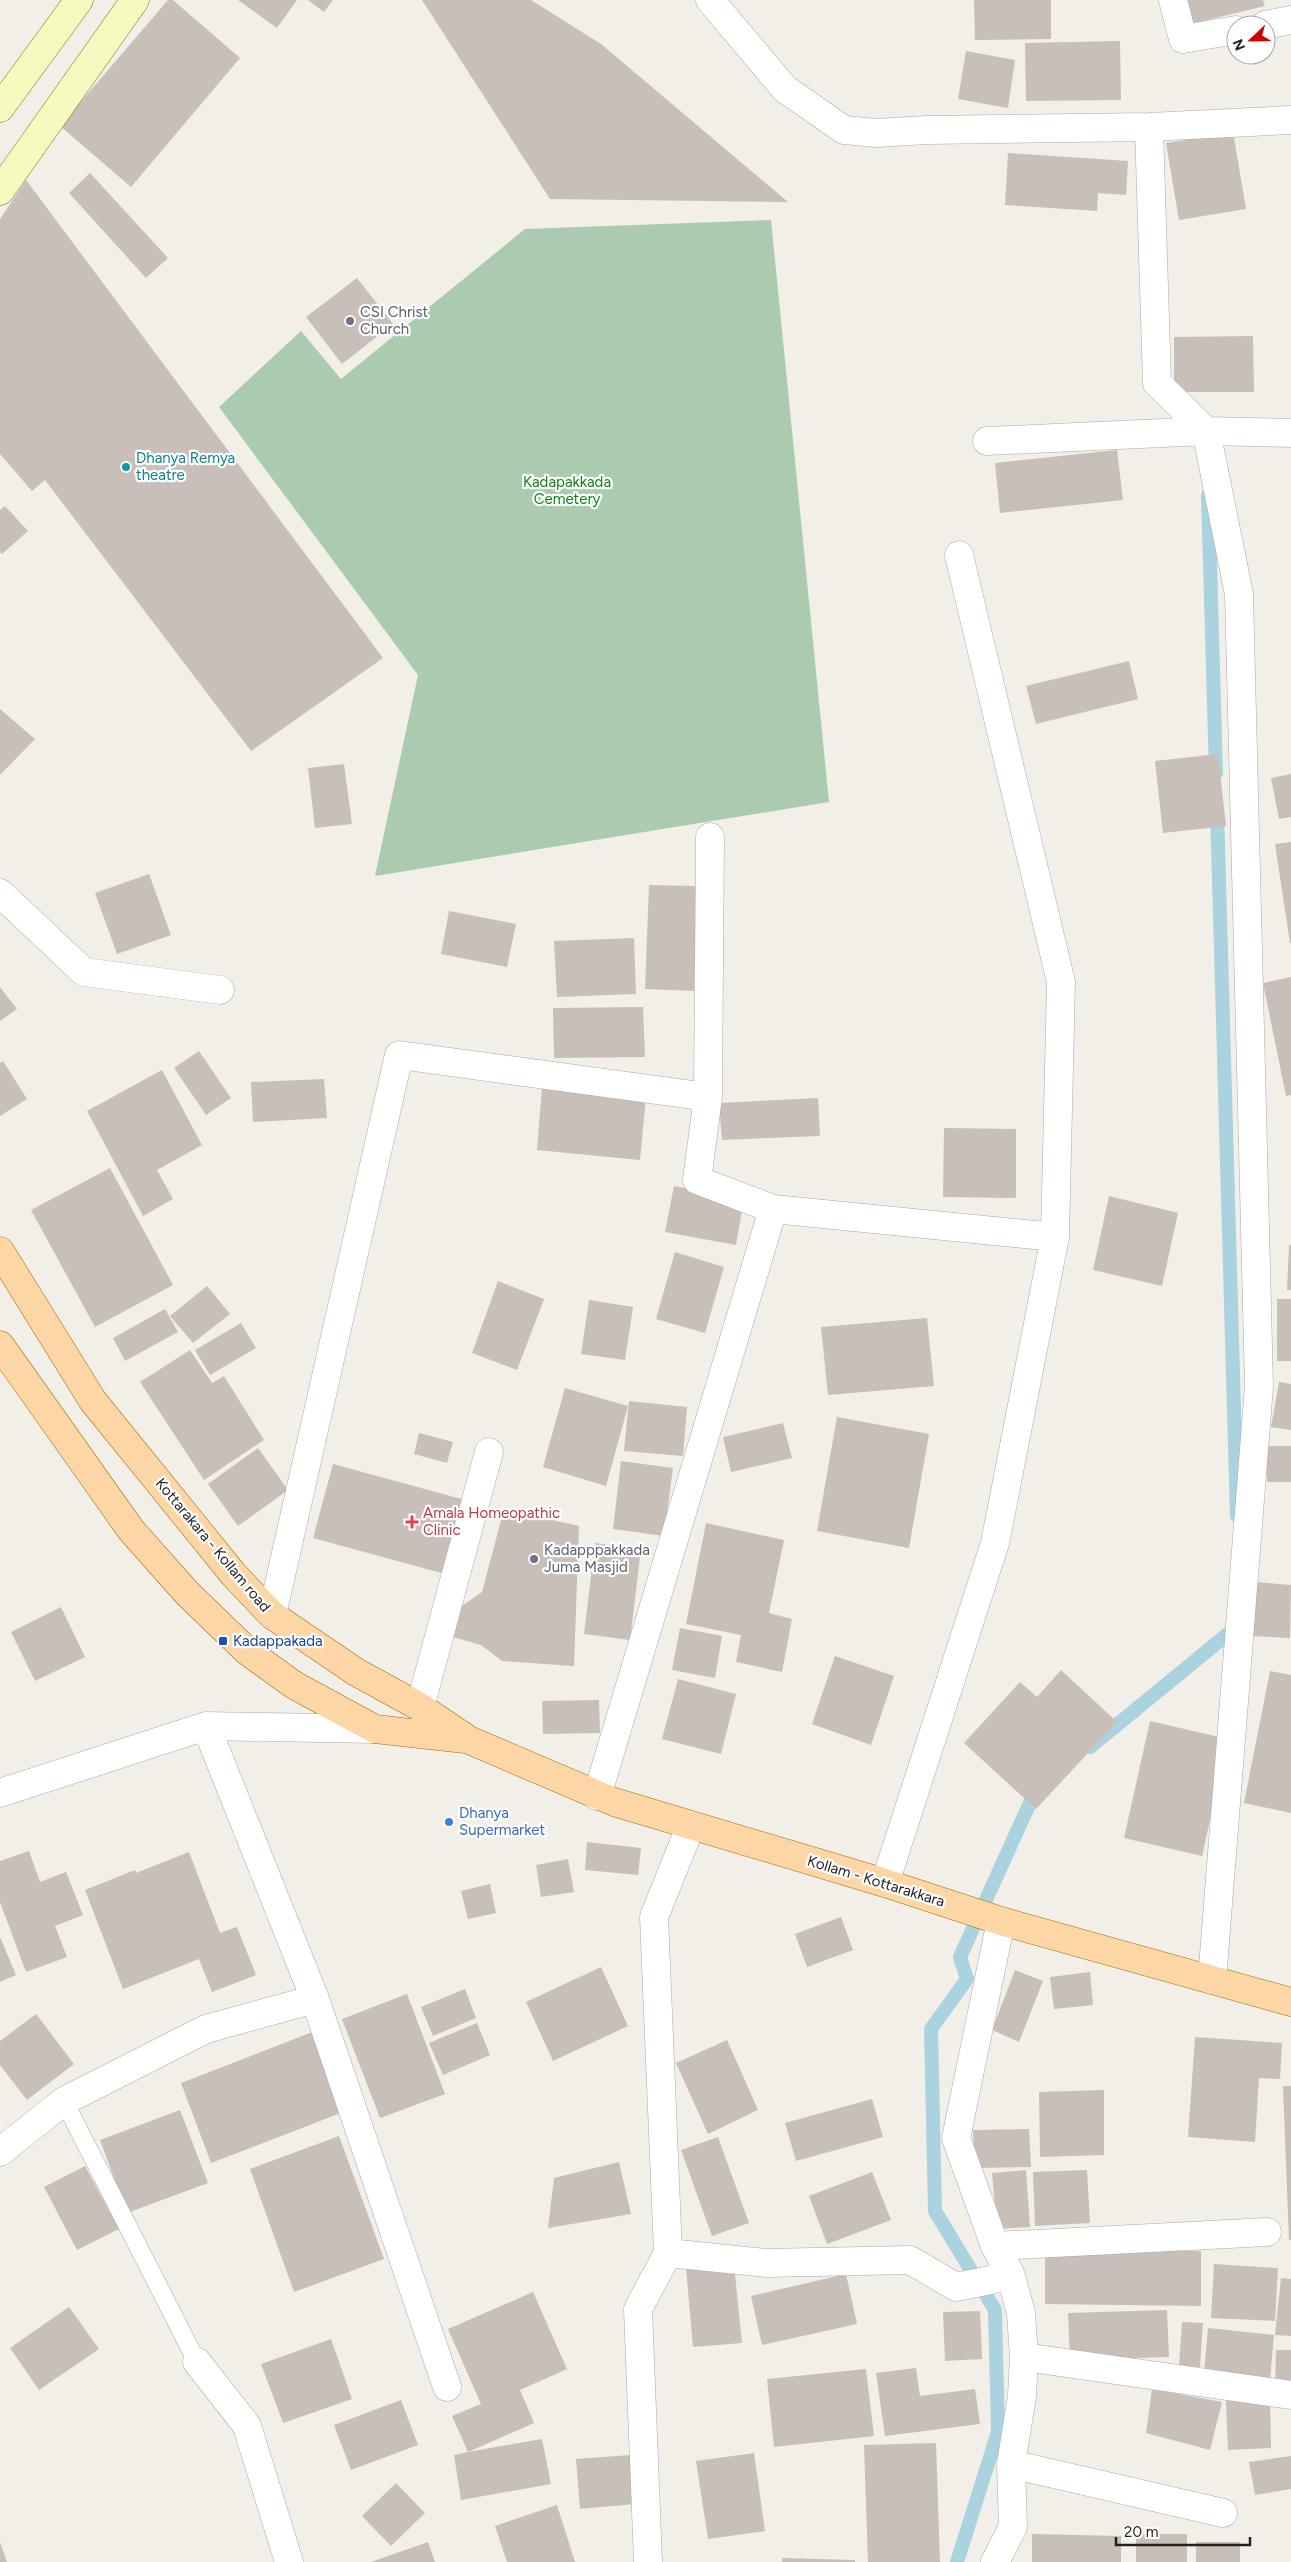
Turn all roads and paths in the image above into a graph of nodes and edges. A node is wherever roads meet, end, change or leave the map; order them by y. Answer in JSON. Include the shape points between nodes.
{"nodes":[{"id":1,"x":79,"y":0,"type":"edge"},
{"id":2,"x":135,"y":0,"type":"edge"},
{"id":3,"x":710,"y":0,"type":"edge"},
{"id":4,"x":1174,"y":0,"type":"edge"},
{"id":5,"x":1291,"y":20,"type":"edge"},
{"id":6,"x":1276,"y":23,"type":"edge"},
{"id":7,"x":1226,"y":32,"type":"edge"},
{"id":8,"x":0,"y":108,"type":"edge"},
{"id":9,"x":1291,"y":120,"type":"edge"},
{"id":10,"x":1149,"y":127,"type":"junction"},
{"id":11,"x":0,"y":191,"type":"edge"},
{"id":12,"x":1206,"y":431,"type":"junction"},
{"id":13,"x":1291,"y":433,"type":"edge"},
{"id":14,"x":987,"y":441,"type":"dead end"},
{"id":15,"x":959,"y":555,"type":"dead end"},
{"id":16,"x":710,"y":837,"type":"dead end"},
{"id":17,"x":0,"y":893,"type":"edge"},
{"id":18,"x":220,"y":990,"type":"dead end"},
{"id":19,"x":708,"y":1097,"type":"junction"},
{"id":20,"x":773,"y":1210,"type":"junction"},
{"id":21,"x":1055,"y":1237,"type":"junction"},
{"id":22,"x":0,"y":1250,"type":"edge"},
{"id":23,"x":0,"y":1345,"type":"edge"},
{"id":24,"x":489,"y":1452,"type":"dead end"},
{"id":25,"x":272,"y":1615,"type":"junction"},
{"id":26,"x":420,"y":1707,"type":"junction"},
{"id":27,"x":206,"y":1726,"type":"junction"},
{"id":28,"x":375,"y":1729,"type":"junction"},
{"id":29,"x":469,"y":1740,"type":"junction"},
{"id":30,"x":0,"y":1793,"type":"edge"},
{"id":31,"x":596,"y":1796,"type":"junction"},
{"id":32,"x":691,"y":1825,"type":"junction"},
{"id":33,"x":885,"y":1883,"type":"junction"},
{"id":34,"x":1001,"y":1922,"type":"junction"},
{"id":35,"x":1212,"y":1980,"type":"junction"},
{"id":36,"x":315,"y":1999,"type":"junction"},
{"id":37,"x":1291,"y":2002,"type":"edge"},
{"id":38,"x":64,"y":2101,"type":"junction"},
{"id":39,"x":0,"y":2152,"type":"edge"},
{"id":40,"x":1267,"y":2232,"type":"dead end"},
{"id":41,"x":996,"y":2246,"type":"junction"},
{"id":42,"x":668,"y":2253,"type":"junction"},
{"id":43,"x":1001,"y":2276,"type":"junction"},
{"id":44,"x":1024,"y":2357,"type":"junction"},
{"id":45,"x":197,"y":2362,"type":"joint"},
{"id":46,"x":447,"y":2387,"type":"dead end"},
{"id":47,"x":1291,"y":2395,"type":"edge"},
{"id":48,"x":1011,"y":2464,"type":"junction"},
{"id":49,"x":1222,"y":2513,"type":"dead end"},
{"id":50,"x":289,"y":2562,"type":"edge"},
{"id":51,"x":648,"y":2562,"type":"edge"},
{"id":52,"x":995,"y":2562,"type":"edge"}],
"edges":[{"from":1,"to":8,"type":"main road"},
{"from":2,"to":11,"type":"main road"},
{"from":3,"to":10,"type":"street","via":[[786,90],[844,130],[876,133]]},
{"from":4,"to":7,"type":"street","via":[[1183,40]]},
{"from":5,"to":6,"type":"street"},
{"from":9,"to":10,"type":"street"},
{"from":10,"to":12,"type":"street","via":[[1157,383]]},
{"from":12,"to":13,"type":"street"},
{"from":12,"to":14,"type":"street"},
{"from":12,"to":35,"type":"street","via":[[1238,594],[1259,1386]]},
{"from":15,"to":21,"type":"street","via":[[1061,982]]},
{"from":16,"to":19,"type":"street"},
{"from":17,"to":18,"type":"street","via":[[84,972]]},
{"from":19,"to":20,"type":"street","via":[[697,1180]]},
{"from":19,"to":25,"type":"street","via":[[399,1055]]},
{"from":20,"to":21,"type":"street"},
{"from":20,"to":31,"type":"street"},
{"from":21,"to":33,"type":"street","via":[[995,1543]]},
{"from":22,"to":25,"type":"main road","name":"Kottarakara - Kollam road","via":[[94,1401],[234,1575]]},
{"from":23,"to":28,"type":"main road","via":[[131,1530],[187,1593],[247,1651],[294,1685]]},
{"from":24,"to":26,"type":"street"},
{"from":25,"to":26,"type":"main road","name":"Kottarakara - Kollam road","via":[[356,1672]]},
{"from":26,"to":29,"type":"main road","name":"Kottarakara - Kollam road"},
{"from":27,"to":28,"type":"street"},
{"from":27,"to":30,"type":"street"},
{"from":27,"to":36,"type":"street"},
{"from":28,"to":29,"type":"main road"},
{"from":29,"to":31,"type":"main road","name":"Kollam - Kottarakkara"},
{"from":31,"to":32,"type":"main road","name":"Kollam - Kottarakkara"},
{"from":32,"to":33,"type":"main road","name":"Kollam - Kottarakkara"},
{"from":32,"to":42,"type":"street","via":[[654,1918]]},
{"from":33,"to":34,"type":"main road","name":"Kollam - Kottarakkara"},
{"from":34,"to":35,"type":"main road","name":"Kollam - Kottarakkara"},
{"from":34,"to":41,"type":"street","via":[[956,2138]]},
{"from":35,"to":37,"type":"main road","name":"Kollam - Kottarakkara"},
{"from":36,"to":38,"type":"street","via":[[206,2029]]},
{"from":36,"to":46,"type":"street"},
{"from":38,"to":39,"type":"street"},
{"from":38,"to":45,"type":"lane"},
{"from":40,"to":41,"type":"street"},
{"from":41,"to":43,"type":"street"},
{"from":42,"to":43,"type":"street","via":[[766,2263],[910,2260],[956,2287]]},
{"from":42,"to":51,"type":"street","via":[[638,2309]]},
{"from":43,"to":44,"type":"street","via":[[1021,2313]]},
{"from":44,"to":47,"type":"street"},
{"from":44,"to":48,"type":"street","via":[[1022,2396]]},
{"from":45,"to":50,"type":"street","via":[[247,2426]]},
{"from":48,"to":49,"type":"street"},
{"from":48,"to":52,"type":"street","via":[[1013,2527]]}]}
